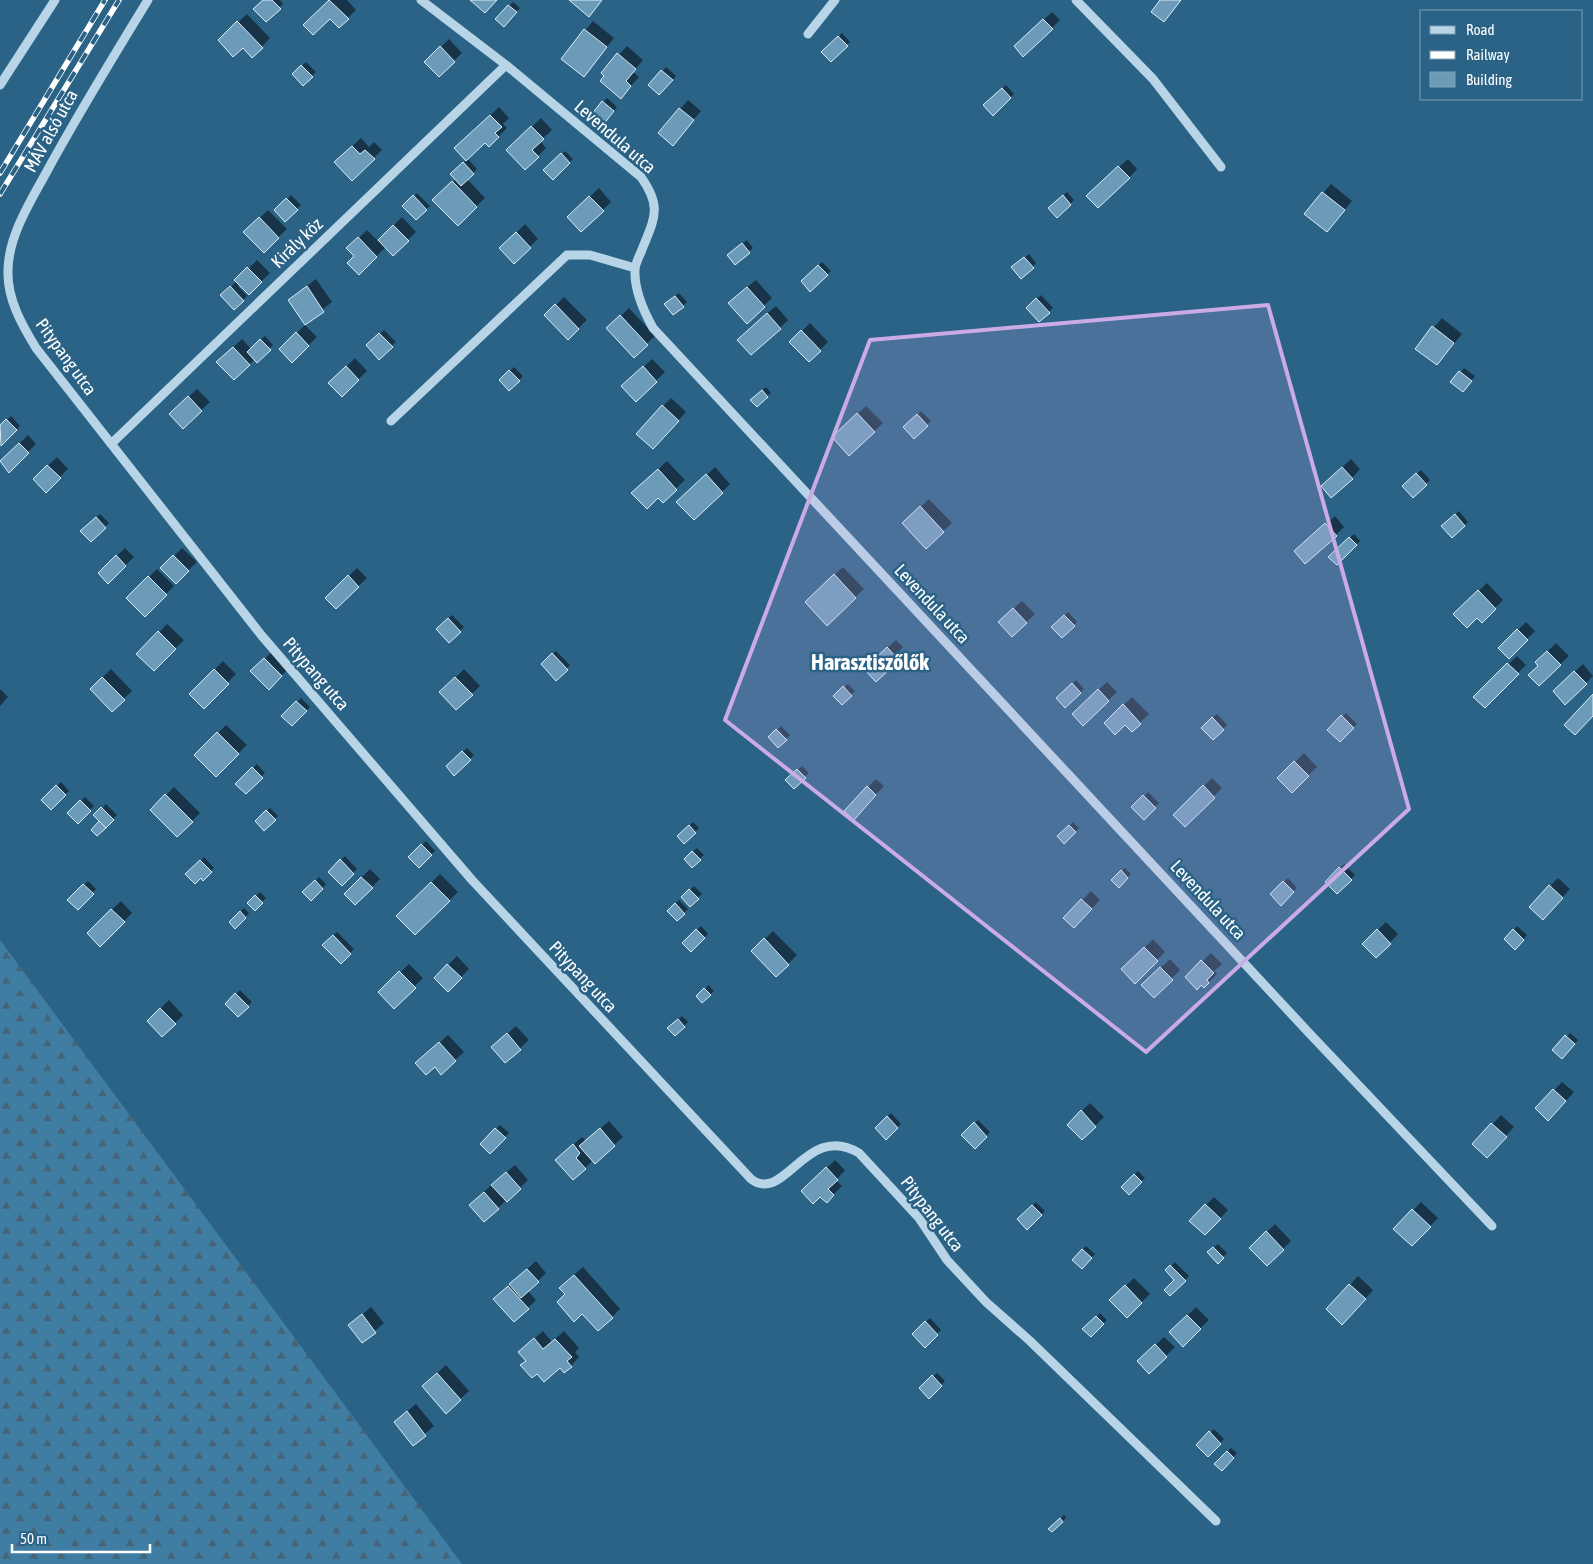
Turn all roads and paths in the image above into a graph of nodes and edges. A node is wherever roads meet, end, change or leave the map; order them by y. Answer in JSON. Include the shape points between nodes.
{"nodes":[{"id":1,"x":55,"y":0,"type":"edge"},
{"id":2,"x":148,"y":0,"type":"edge"},
{"id":3,"x":421,"y":0,"type":"edge"},
{"id":4,"x":835,"y":0,"type":"edge"},
{"id":5,"x":1076,"y":0,"type":"edge"},
{"id":6,"x":808,"y":34,"type":"dead end"},
{"id":7,"x":506,"y":65,"type":"junction"},
{"id":8,"x":0,"y":85,"type":"edge"},
{"id":9,"x":1221,"y":167,"type":"dead end"},
{"id":10,"x":635,"y":268,"type":"junction"},
{"id":11,"x":10,"y":288,"type":"joint"},
{"id":12,"x":391,"y":421,"type":"dead end"},
{"id":13,"x":111,"y":444,"type":"junction"},
{"id":14,"x":1492,"y":1226,"type":"dead end"},
{"id":15,"x":1216,"y":1521,"type":"dead end"}],
"edges":[{"from":1,"to":8,"type":"street"},
{"from":2,"to":11,"type":"street","name":"MÁV alsó utca","via":[[74,120],[34,194],[11,251]]},
{"from":3,"to":7,"type":"street","name":"Levendula utca"},
{"from":4,"to":6,"type":"street"},
{"from":5,"to":9,"type":"street","via":[[1153,79]]},
{"from":7,"to":10,"type":"street","name":"Levendula utca","via":[[641,177],[651,191],[655,201],[654,217]]},
{"from":7,"to":13,"type":"street","name":"Király köz"},
{"from":10,"to":12,"type":"street","via":[[590,256],[567,255]]},
{"from":10,"to":14,"type":"street","name":"Levendula utca","via":[[640,300],[654,328]]},
{"from":11,"to":13,"type":"street","name":"Pitypang utca","via":[[19,318],[36,348]]},
{"from":13,"to":15,"type":"street","name":"Pitypang utca","via":[[262,636],[472,880],[750,1179],[758,1184],[771,1183],[822,1146],[850,1147],[859,1153],[919,1218],[947,1260],[986,1302]]}]}
